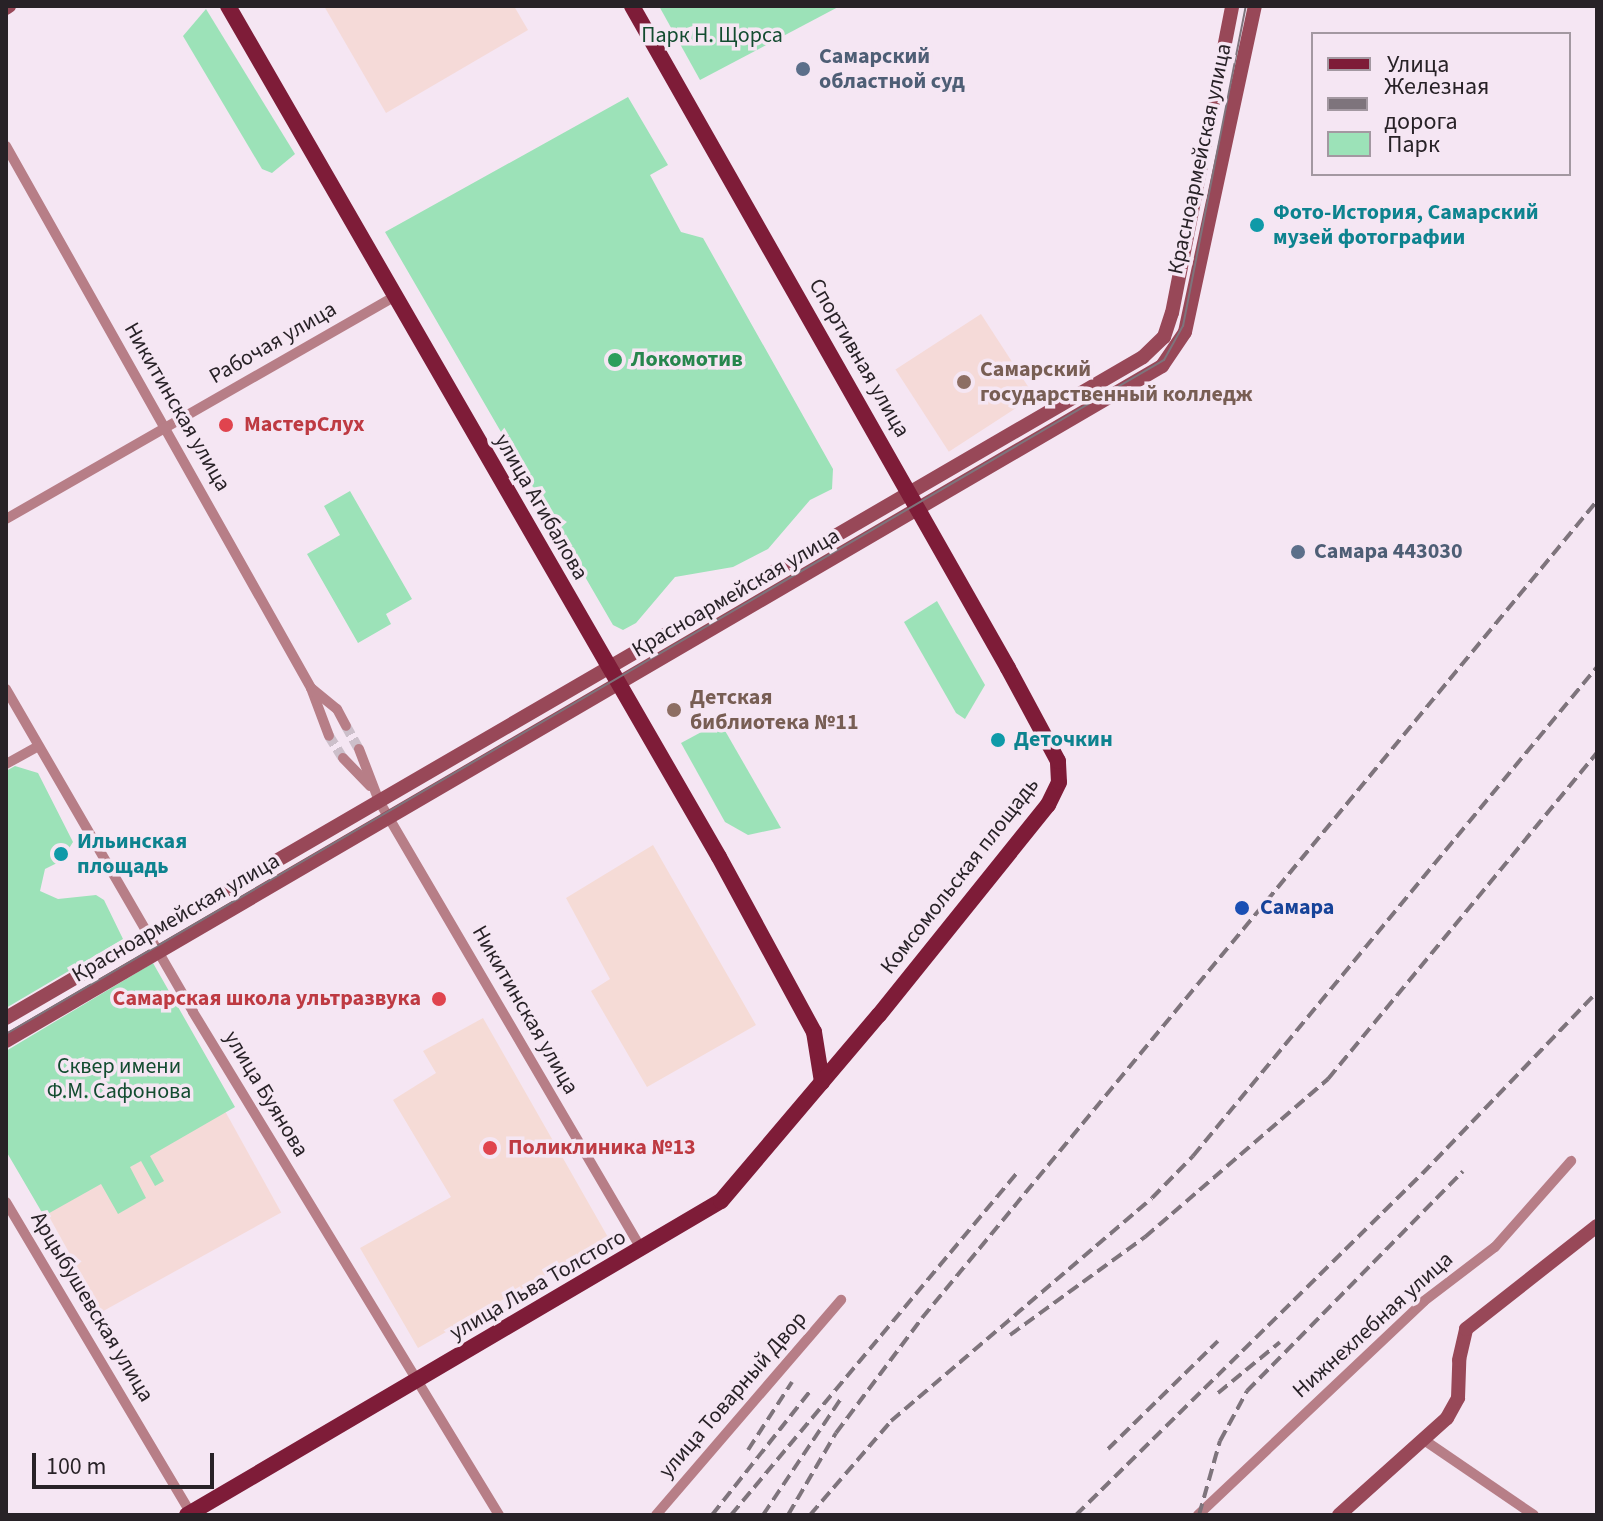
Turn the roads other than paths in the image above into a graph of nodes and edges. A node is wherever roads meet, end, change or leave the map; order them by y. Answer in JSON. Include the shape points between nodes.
{"nodes":[{"id":1,"x":228,"y":6,"type":"edge"},
{"id":2,"x":632,"y":6,"type":"edge"},
{"id":3,"x":1232,"y":6,"type":"edge"},
{"id":4,"x":1255,"y":6,"type":"edge"},
{"id":5,"x":6,"y":146,"type":"edge"},
{"id":6,"x":393,"y":297,"type":"junction"},
{"id":7,"x":165,"y":428,"type":"junction"},
{"id":8,"x":909,"y":493,"type":"junction"},
{"id":9,"x":919,"y":511,"type":"junction"},
{"id":10,"x":6,"y":519,"type":"edge"},
{"id":11,"x":609,"y":668,"type":"junction"},
{"id":12,"x":620,"y":686,"type":"junction"},
{"id":13,"x":311,"y":688,"type":"junction"},
{"id":14,"x":6,"y":689,"type":"edge"},
{"id":15,"x":346,"y":726,"type":"tunnel mouth"},
{"id":16,"x":1044,"y":735,"type":"joint"},
{"id":17,"x":329,"y":736,"type":"tunnel mouth"},
{"id":18,"x":38,"y":746,"type":"junction"},
{"id":19,"x":359,"y":749,"type":"tunnel mouth"},
{"id":20,"x":343,"y":758,"type":"tunnel mouth"},
{"id":21,"x":6,"y":764,"type":"edge"},
{"id":22,"x":377,"y":795,"type":"junction"},
{"id":23,"x":390,"y":819,"type":"junction"},
{"id":24,"x":148,"y":935,"type":"junction"},
{"id":25,"x":158,"y":953,"type":"junction"},
{"id":26,"x":6,"y":1018,"type":"edge"},
{"id":27,"x":814,"y":1032,"type":"junction"},
{"id":28,"x":862,"y":1036,"type":"junction"},
{"id":29,"x":6,"y":1041,"type":"edge"},
{"id":30,"x":822,"y":1082,"type":"junction"},
{"id":31,"x":1571,"y":1161,"type":"dead end"},
{"id":32,"x":6,"y":1202,"type":"edge"},
{"id":33,"x":1597,"y":1226,"type":"edge"},
{"id":34,"x":642,"y":1250,"type":"junction"},
{"id":35,"x":841,"y":1300,"type":"dead end"},
{"id":36,"x":418,"y":1381,"type":"junction"},
{"id":37,"x":1424,"y":1440,"type":"junction"},
{"id":38,"x":190,"y":1514,"type":"edge"},
{"id":39,"x":499,"y":1515,"type":"edge"},
{"id":40,"x":656,"y":1515,"type":"edge"},
{"id":41,"x":1198,"y":1515,"type":"edge"},
{"id":42,"x":1339,"y":1515,"type":"edge"},
{"id":43,"x":1534,"y":1515,"type":"edge"}],
"edges":[{"from":1,"to":6,"type":"main road","name":"улица Агибалова"},
{"from":2,"to":8,"type":"main road","name":"Спортивная улица"},
{"from":3,"to":8,"type":"main road","name":"Красноармейская улица","via":[[1164,337],[1143,357]]},
{"from":4,"to":9,"type":"main road","name":"Красноармейская улица","via":[[1185,332],[1173,355],[1149,376]]},
{"from":5,"to":7,"type":"street","name":"Никитинская улица"},
{"from":6,"to":7,"type":"street","name":"Рабочая улица"},
{"from":6,"to":11,"type":"main road","name":"улица Агибалова"},
{"from":7,"to":10,"type":"street","name":"Рабочая улица"},
{"from":7,"to":13,"type":"street","name":"Никитинская улица"},
{"from":8,"to":9,"type":"main road","name":"Спортивная улица"},
{"from":8,"to":11,"type":"main road","name":"Красноармейская улица"},
{"from":9,"to":12,"type":"main road","name":"Красноармейская улица"},
{"from":9,"to":16,"type":"main road","name":"Спортивная улица"},
{"from":11,"to":12,"type":"main road","name":"улица Агибалова"},
{"from":11,"to":22,"type":"main road","name":"Красноармейская улица"},
{"from":12,"to":23,"type":"main road","name":"Красноармейская улица"},
{"from":12,"to":27,"type":"main road","name":"улица Агибалова"},
{"from":13,"to":15,"type":"street","name":"Никитинская улица","via":[[337,709]]},
{"from":13,"to":17,"type":"street","name":"Никитинская улица"},
{"from":14,"to":18,"type":"street","name":"улица Буянова"},
{"from":16,"to":28,"type":"main road","name":"Комсомольская площадь","via":[[1061,772],[1051,800]]},
{"from":18,"to":21,"type":"street"},
{"from":18,"to":24,"type":"street","name":"улица Буянова"},
{"from":19,"to":22,"type":"street","name":"Никитинская улица"},
{"from":20,"to":22,"type":"street","name":"Никитинская улица"},
{"from":22,"to":23,"type":"street","name":"Никитинская улица"},
{"from":22,"to":24,"type":"main road","name":"Красноармейская улица"},
{"from":23,"to":25,"type":"main road","name":"Красноармейская улица"},
{"from":23,"to":34,"type":"street","name":"Никитинская улица"},
{"from":24,"to":25,"type":"street","name":"улица Буянова"},
{"from":24,"to":26,"type":"main road","name":"Красноармейская улица"},
{"from":25,"to":29,"type":"main road","name":"Красноармейская улица"},
{"from":25,"to":36,"type":"street","name":"улица Буянова"},
{"from":27,"to":28,"type":"main road","via":[[832,1045]]},
{"from":27,"to":30,"type":"main road","name":"улица Агибалова","via":[[823,1062]]},
{"from":28,"to":30,"type":"main road","name":"улица Льва Толстого"},
{"from":30,"to":34,"type":"main road","name":"улица Льва Толстого","via":[[732,1192]]},
{"from":31,"to":41,"type":"street","name":"Нижнехлебная улица","via":[[1495,1247],[1424,1301]]},
{"from":32,"to":38,"type":"street","name":"Арцыбушевская улица"},
{"from":33,"to":37,"type":"main road","via":[[1466,1329],[1458,1398]]},
{"from":34,"to":36,"type":"main road","name":"улица Льва Толстого"},
{"from":35,"to":40,"type":"street","name":"улица Товарный Двор"},
{"from":36,"to":38,"type":"main road","name":"улица Льва Толстого"},
{"from":36,"to":39,"type":"street","name":"улица Буянова"},
{"from":37,"to":42,"type":"main road"},
{"from":37,"to":43,"type":"street"}]}
